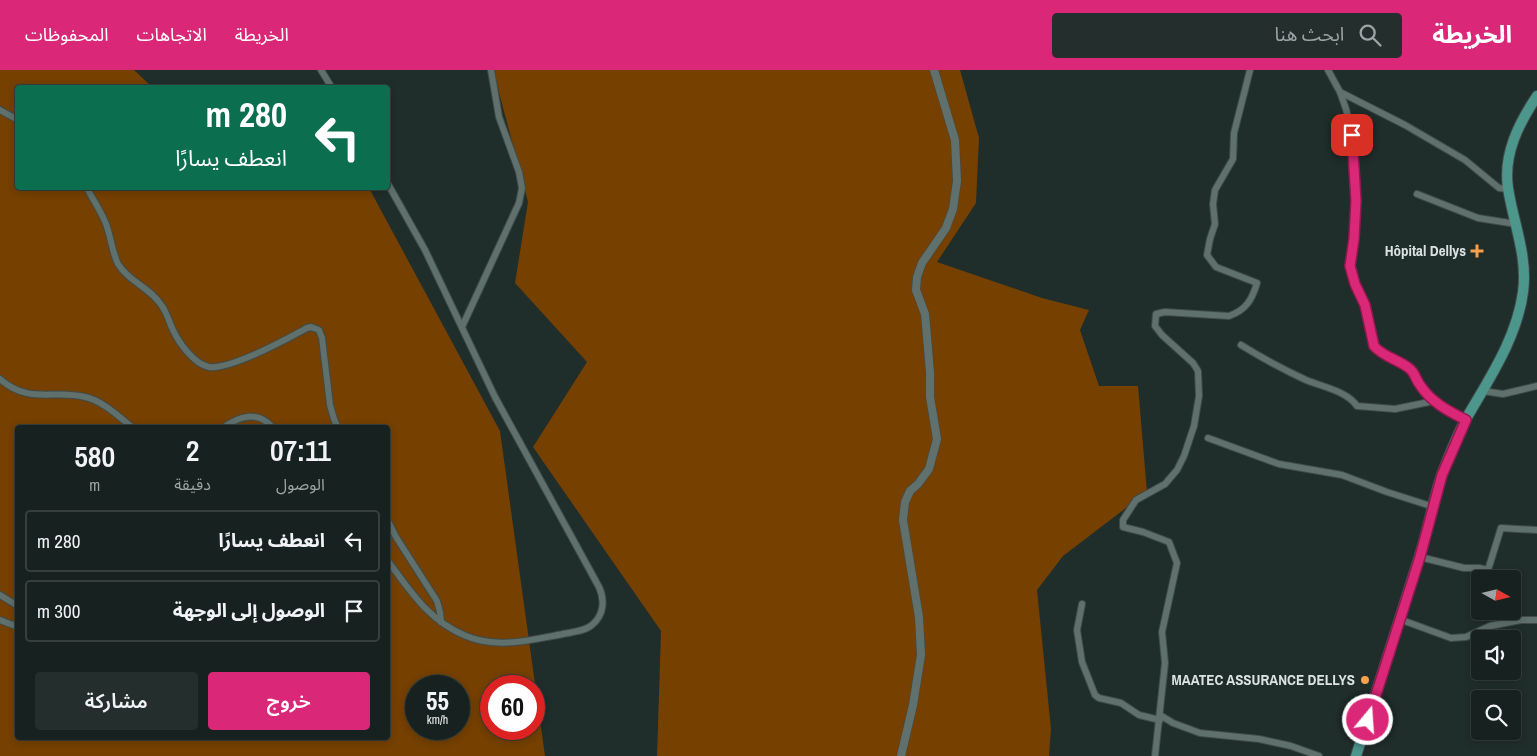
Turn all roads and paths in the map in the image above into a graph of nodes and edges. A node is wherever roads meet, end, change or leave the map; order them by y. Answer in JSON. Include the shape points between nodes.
{"nodes":[{"id":1,"x":321,"y":70,"type":"edge"},
{"id":2,"x":491,"y":70,"type":"edge"},
{"id":3,"x":934,"y":70,"type":"edge"},
{"id":4,"x":1250,"y":70,"type":"edge"},
{"id":5,"x":1328,"y":70,"type":"edge"},
{"id":6,"x":330,"y":85,"type":"edge"},
{"id":7,"x":1340,"y":92,"type":"junction"},
{"id":8,"x":1537,"y":96,"type":"edge"},
{"id":9,"x":1533,"y":108,"type":"edge"},
{"id":10,"x":0,"y":110,"type":"edge"},
{"id":11,"x":15,"y":118,"type":"edge"},
{"id":12,"x":390,"y":188,"type":"edge"},
{"id":13,"x":1508,"y":189,"type":"junction"},
{"id":14,"x":88,"y":190,"type":"edge"},
{"id":15,"x":1417,"y":194,"type":"dead end"},
{"id":16,"x":1516,"y":224,"type":"junction"},
{"id":17,"x":462,"y":327,"type":"junction"},
{"id":18,"x":1241,"y":344,"type":"dead end"},
{"id":19,"x":0,"y":379,"type":"edge"},
{"id":20,"x":1537,"y":386,"type":"edge"},
{"id":21,"x":1483,"y":391,"type":"junction"},
{"id":22,"x":1434,"y":401,"type":"junction"},
{"id":23,"x":1466,"y":420,"type":"junction"},
{"id":24,"x":129,"y":425,"type":"edge"},
{"id":25,"x":227,"y":425,"type":"edge"},
{"id":26,"x":269,"y":425,"type":"edge"},
{"id":27,"x":337,"y":425,"type":"edge"},
{"id":28,"x":1208,"y":438,"type":"dead end"},
{"id":29,"x":1434,"y":507,"type":"junction"},
{"id":30,"x":390,"y":525,"type":"edge"},
{"id":31,"x":1537,"y":530,"type":"edge"},
{"id":32,"x":1420,"y":557,"type":"junction"},
{"id":33,"x":390,"y":564,"type":"edge"},
{"id":34,"x":0,"y":595,"type":"edge"},
{"id":35,"x":15,"y":604,"type":"edge"},
{"id":36,"x":1082,"y":604,"type":"dead end"},
{"id":37,"x":1399,"y":619,"type":"junction"},
{"id":38,"x":0,"y":620,"type":"edge"},
{"id":39,"x":1537,"y":620,"type":"edge"},
{"id":40,"x":440,"y":622,"type":"junction"},
{"id":41,"x":15,"y":626,"type":"edge"},
{"id":42,"x":1160,"y":717,"type":"junction"},
{"id":43,"x":900,"y":756,"type":"edge"},
{"id":44,"x":1155,"y":756,"type":"edge"},
{"id":45,"x":1318,"y":756,"type":"edge"},
{"id":46,"x":1356,"y":756,"type":"edge"}],
"edges":[{"from":1,"to":6,"type":"street"},
{"from":2,"to":17,"type":"street","via":[[499,117],[522,188],[519,203]]},
{"from":3,"to":43,"type":"street","via":[[955,140],[957,181],[946,228],[917,276],[916,290],[924,314],[930,397],[937,439],[929,469],[905,502],[903,520],[919,616],[921,655]]},
{"from":4,"to":42,"type":"street","via":[[1234,133],[1232,159],[1215,190],[1215,224],[1207,255],[1216,267],[1257,282],[1254,295],[1247,306],[1229,316],[1156,314],[1155,326],[1198,371],[1199,396],[1194,426],[1177,470],[1165,484],[1136,500],[1123,520],[1123,527],[1169,542],[1177,563],[1162,632],[1165,663]]},
{"from":5,"to":7,"type":"street"},
{"from":7,"to":13,"type":"street","via":[[1466,160],[1499,188]]},
{"from":7,"to":22,"type":"street","via":[[1352,135],[1356,201],[1352,275],[1365,305],[1374,346],[1411,369]]},
{"from":8,"to":9,"type":"main road"},
{"from":9,"to":13,"type":"main road","via":[[1518,128],[1509,153]]},
{"from":10,"to":11,"type":"street"},
{"from":12,"to":17,"type":"street"},
{"from":13,"to":16,"type":"main road"},
{"from":14,"to":27,"type":"street","via":[[105,222],[121,268],[159,301],[177,337],[200,363],[220,366],[262,352],[307,328],[319,330]]},
{"from":15,"to":16,"type":"street","via":[[1478,218]]},
{"from":16,"to":21,"type":"main road","via":[[1523,263],[1523,292],[1516,321],[1499,363]]},
{"from":17,"to":40,"type":"street","via":[[495,397],[596,581],[603,600],[601,614],[587,629],[516,643],[467,637]]},
{"from":18,"to":22,"type":"street","via":[[1264,359],[1352,399],[1357,406],[1395,409]]},
{"from":19,"to":24,"type":"street","via":[[28,394],[93,399]]},
{"from":20,"to":21,"type":"street","via":[[1503,394]]},
{"from":21,"to":23,"type":"main road"},
{"from":22,"to":23,"type":"street"},
{"from":23,"to":29,"type":"main road","via":[[1442,475]]},
{"from":25,"to":26,"type":"street","via":[[246,416],[260,418]]},
{"from":28,"to":29,"type":"street","via":[[1279,464],[1342,475]]},
{"from":29,"to":32,"type":"main road"},
{"from":30,"to":40,"type":"street","via":[[437,601]]},
{"from":31,"to":32,"type":"street","via":[[1501,528],[1488,570],[1464,568]]},
{"from":32,"to":37,"type":"main road"},
{"from":33,"to":40,"type":"street","via":[[426,610]]},
{"from":34,"to":35,"type":"street"},
{"from":36,"to":42,"type":"street","via":[[1077,630],[1082,662],[1096,695],[1121,703],[1139,715]]},
{"from":37,"to":39,"type":"street","via":[[1451,638],[1466,637],[1490,626]]},
{"from":37,"to":46,"type":"main road"},
{"from":38,"to":41,"type":"street"},
{"from":42,"to":44,"type":"street"},
{"from":42,"to":45,"type":"street","via":[[1200,733],[1283,744]]}]}
